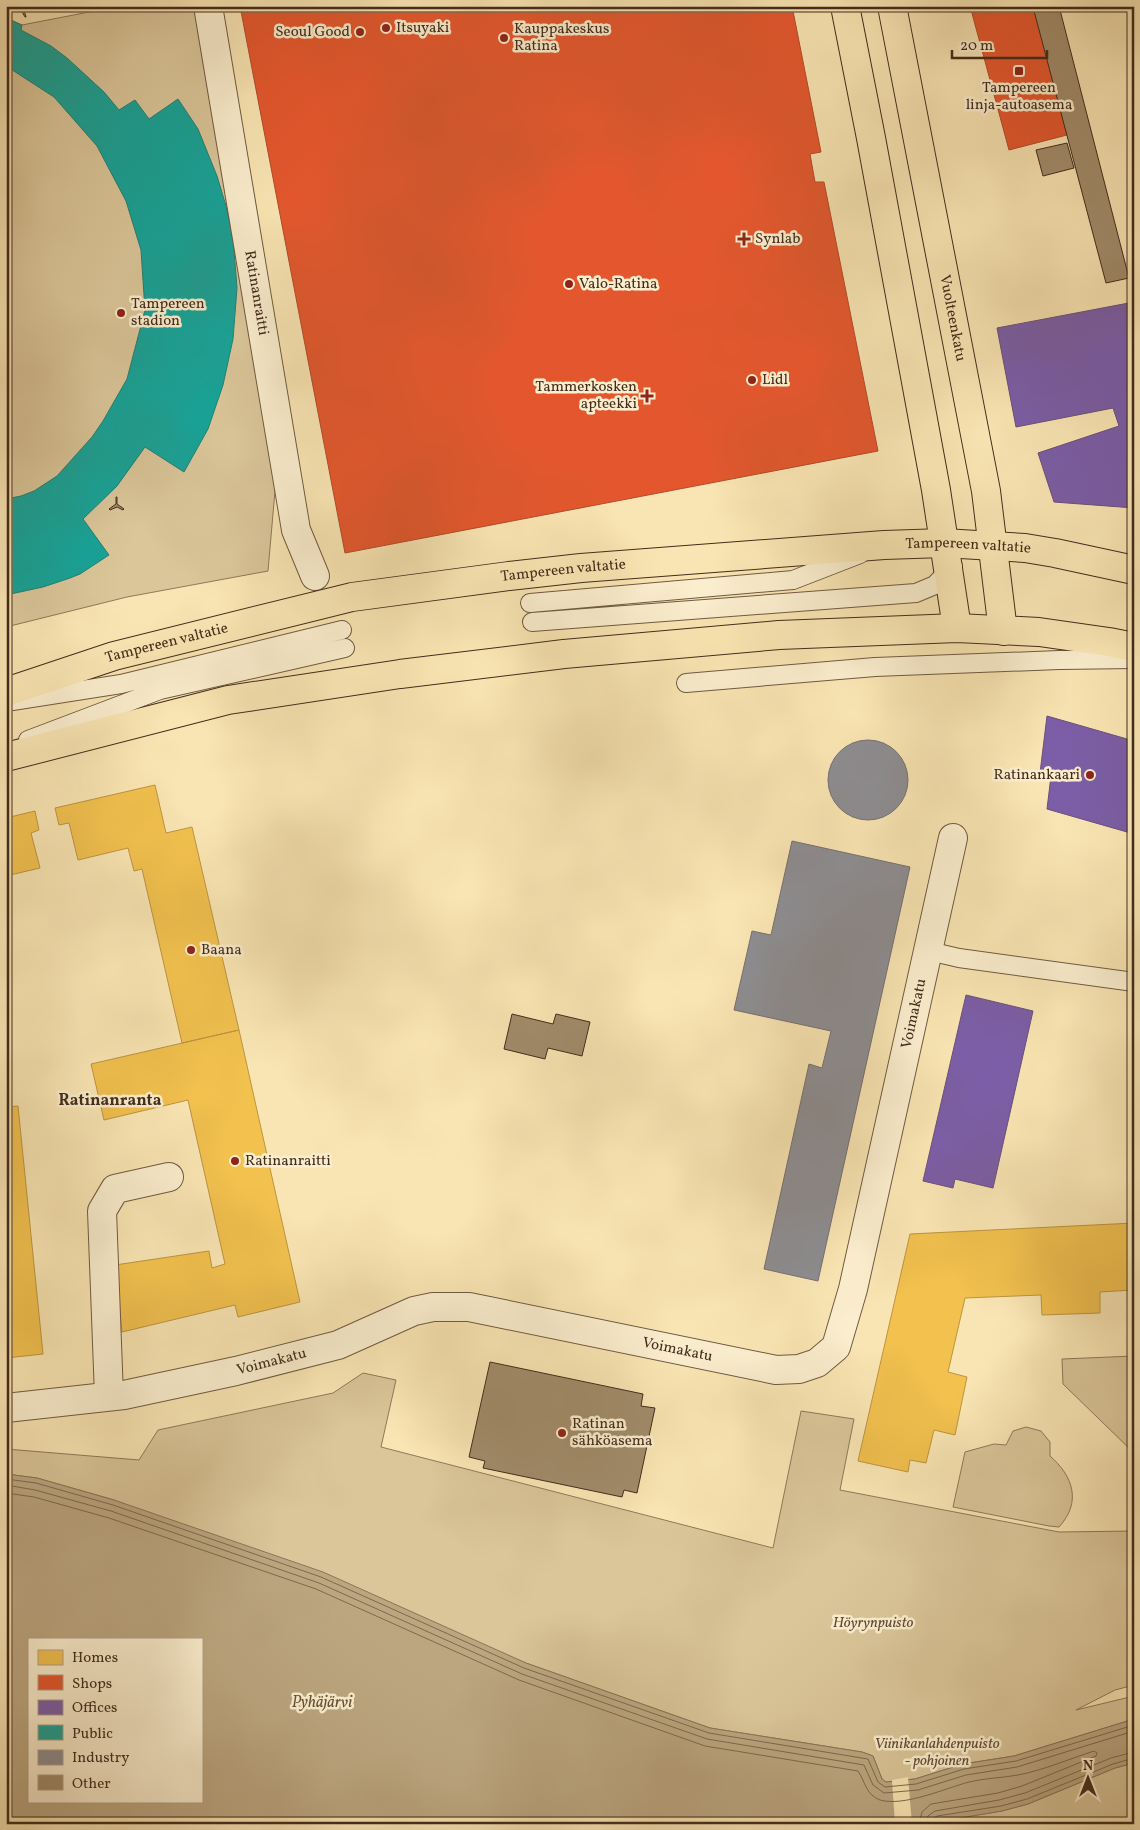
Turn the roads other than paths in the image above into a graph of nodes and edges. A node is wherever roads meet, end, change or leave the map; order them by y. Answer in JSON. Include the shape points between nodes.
{"nodes":[{"id":1,"x":208,"y":6,"type":"edge"},
{"id":2,"x":845,"y":6,"type":"edge"},
{"id":3,"x":892,"y":6,"type":"edge"},
{"id":4,"x":884,"y":545,"type":"junction"},
{"id":5,"x":969,"y":545,"type":"junction"},
{"id":6,"x":1134,"y":570,"type":"edge"},
{"id":7,"x":949,"y":571,"type":"junction"},
{"id":8,"x":315,"y":576,"type":"dead end"},
{"id":9,"x":530,"y":603,"type":"dead end"},
{"id":10,"x":532,"y":622,"type":"dead end"},
{"id":11,"x":957,"y":628,"type":"junction"},
{"id":12,"x":342,"y":630,"type":"dead end"},
{"id":13,"x":1003,"y":630,"type":"junction"},
{"id":14,"x":1134,"y":647,"type":"edge"},
{"id":15,"x":345,"y":648,"type":"dead end"},
{"id":16,"x":1134,"y":659,"type":"edge"},
{"id":17,"x":686,"y":683,"type":"dead end"},
{"id":18,"x":6,"y":692,"type":"edge"},
{"id":19,"x":6,"y":702,"type":"edge"},
{"id":20,"x":6,"y":748,"type":"edge"},
{"id":21,"x":6,"y":757,"type":"edge"},
{"id":22,"x":953,"y":838,"type":"dead end"},
{"id":23,"x":928,"y":951,"type":"junction"},
{"id":24,"x":1134,"y":982,"type":"edge"},
{"id":25,"x":169,"y":1177,"type":"dead end"},
{"id":26,"x":109,"y":1396,"type":"junction"},
{"id":27,"x":6,"y":1408,"type":"edge"}],
"edges":[{"from":1,"to":8,"type":"street","name":"Ratinanraitti","via":[[296,530]]},
{"from":2,"to":5,"type":"main road","name":"Vuolteenkatu","via":[[873,148]]},
{"from":3,"to":5,"type":"main road","name":"Vuolteenkatu","via":[[987,502]]},
{"from":4,"to":5,"type":"main road","name":"Tampereen valtatie"},
{"from":4,"to":9,"type":"lane","via":[[793,580]]},
{"from":4,"to":18,"type":"main road","name":"Tampereen valtatie","via":[[581,568],[352,597],[114,656]]},
{"from":5,"to":6,"type":"main road","name":"Tampereen valtatie","via":[[1025,548]]},
{"from":5,"to":7,"type":"main road","name":"Vuolteenkatu"},
{"from":5,"to":13,"type":"main road","name":"Vuolteenkatu"},
{"from":7,"to":10,"type":"lane","via":[[934,585],[916,593]]},
{"from":7,"to":11,"type":"main road","name":"Vuolteenkatu"},
{"from":11,"to":13,"type":"main road"},
{"from":11,"to":21,"type":"main road","via":[[684,643],[400,674],[228,700]]},
{"from":12,"to":19,"type":"lane","via":[[121,684]]},
{"from":13,"to":14,"type":"main road","via":[[1039,632]]},
{"from":15,"to":20,"type":"lane","via":[[160,690]]},
{"from":16,"to":17,"type":"lane","via":[[875,667]]},
{"from":22,"to":23,"type":"street","name":"Voimakatu"},
{"from":23,"to":24,"type":"lane"},
{"from":23,"to":26,"type":"street","name":"Voimakatu","via":[[853,1289],[836,1347],[817,1363],[799,1369],[776,1370],[450,1306],[414,1311],[338,1345],[236,1371]]},
{"from":25,"to":26,"type":"street","via":[[115,1189],[102,1211]]},
{"from":26,"to":27,"type":"street","name":"Voimakatu"}]}
